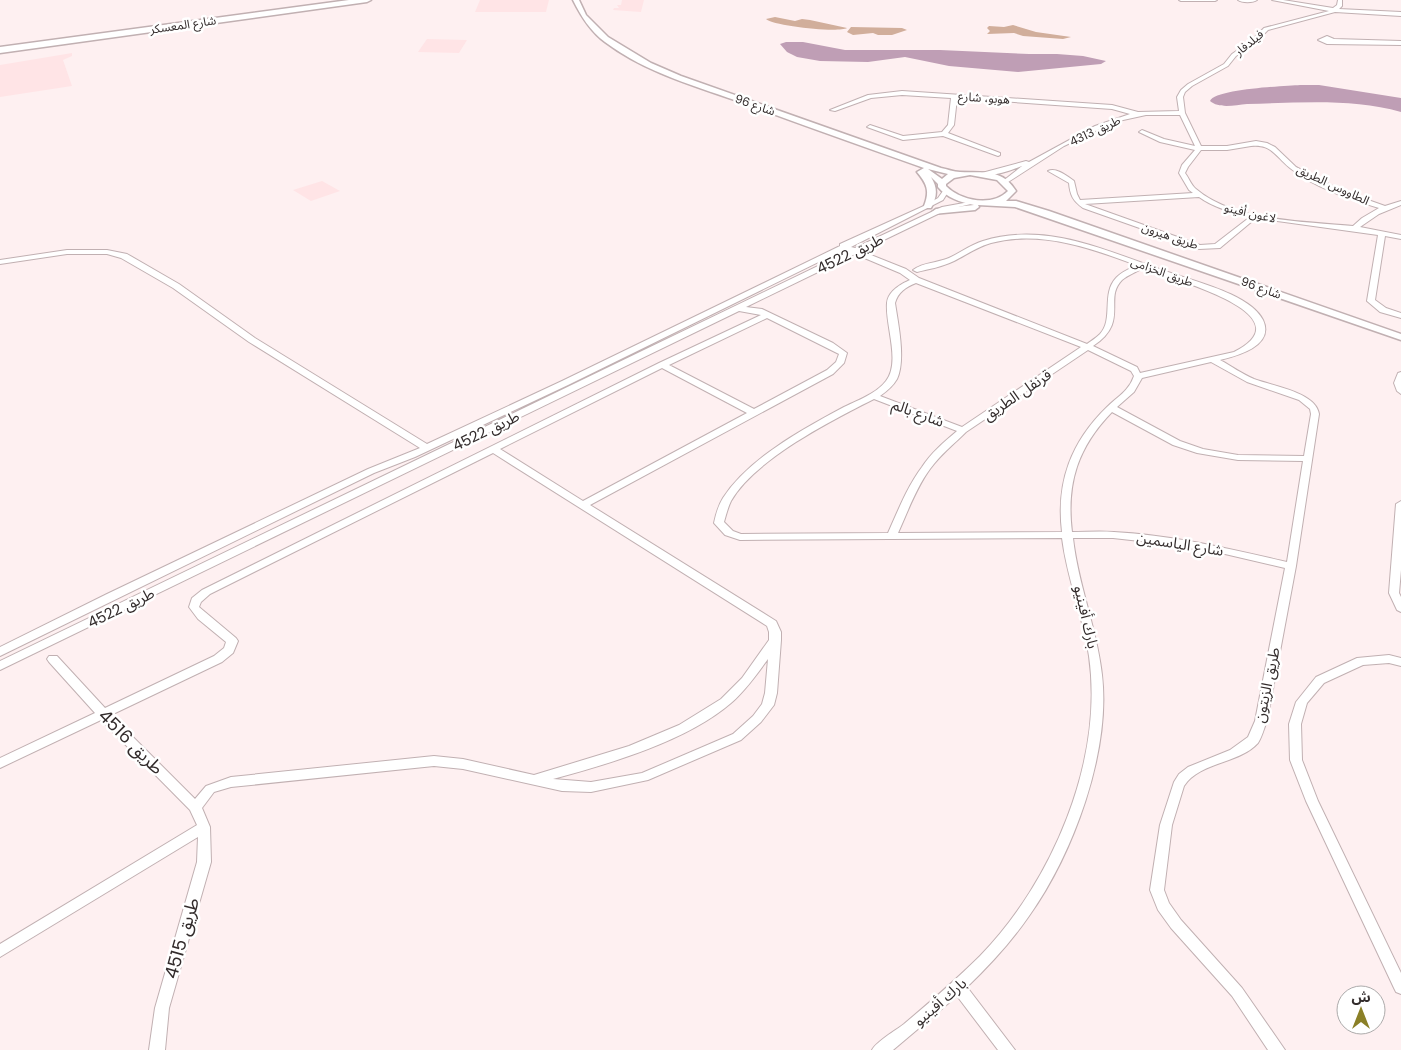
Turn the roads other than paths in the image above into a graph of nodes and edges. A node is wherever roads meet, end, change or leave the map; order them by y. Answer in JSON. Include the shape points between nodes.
{"nodes":[{"id":1,"x":346,"y":0,"type":"edge"},
{"id":2,"x":367,"y":0,"type":"edge"},
{"id":3,"x":576,"y":0,"type":"edge"},
{"id":4,"x":1181,"y":0,"type":"edge"},
{"id":5,"x":1215,"y":0,"type":"edge"},
{"id":6,"x":1240,"y":0,"type":"edge"},
{"id":7,"x":1255,"y":0,"type":"edge"},
{"id":8,"x":1274,"y":0,"type":"edge"},
{"id":9,"x":1340,"y":0,"type":"edge"},
{"id":10,"x":1334,"y":10,"type":"junction"},
{"id":11,"x":1401,"y":14,"type":"edge"},
{"id":12,"x":582,"y":26,"type":"dead end"},
{"id":13,"x":1333,"y":41,"type":"dead end"},
{"id":14,"x":1401,"y":43,"type":"edge"},
{"id":15,"x":0,"y":46,"type":"edge"},
{"id":16,"x":0,"y":50,"type":"edge"},
{"id":17,"x":954,"y":96,"type":"junction"},
{"id":18,"x":833,"y":110,"type":"dead end"},
{"id":19,"x":1182,"y":113,"type":"junction"},
{"id":20,"x":1136,"y":114,"type":"junction"},
{"id":21,"x":870,"y":128,"type":"dead end"},
{"id":22,"x":1142,"y":132,"type":"dead end"},
{"id":23,"x":944,"y":134,"type":"junction"},
{"id":24,"x":1199,"y":148,"type":"junction"},
{"id":25,"x":998,"y":154,"type":"dead end"},
{"id":26,"x":1041,"y":158,"type":"junction"},
{"id":27,"x":915,"y":167,"type":"junction"},
{"id":28,"x":1050,"y":171,"type":"dead end"},
{"id":29,"x":958,"y":174,"type":"junction"},
{"id":30,"x":981,"y":174,"type":"junction"},
{"id":31,"x":1006,"y":182,"type":"junction"},
{"id":32,"x":942,"y":183,"type":"junction"},
{"id":33,"x":1012,"y":191,"type":"junction"},
{"id":34,"x":945,"y":192,"type":"junction"},
{"id":35,"x":1198,"y":195,"type":"junction"},
{"id":36,"x":973,"y":202,"type":"junction"},
{"id":37,"x":991,"y":202,"type":"junction"},
{"id":38,"x":1078,"y":202,"type":"junction"},
{"id":39,"x":1401,"y":203,"type":"edge"},
{"id":40,"x":1385,"y":208,"type":"junction"},
{"id":41,"x":932,"y":209,"type":"junction"},
{"id":42,"x":1046,"y":213,"type":"junction"},
{"id":43,"x":1255,"y":216,"type":"junction"},
{"id":44,"x":1354,"y":228,"type":"junction"},
{"id":45,"x":1382,"y":233,"type":"junction"},
{"id":46,"x":1401,"y":237,"type":"edge"},
{"id":47,"x":1121,"y":238,"type":"junction"},
{"id":48,"x":846,"y":250,"type":"junction"},
{"id":49,"x":0,"y":262,"type":"edge"},
{"id":50,"x":1142,"y":265,"type":"junction"},
{"id":51,"x":903,"y":271,"type":"junction"},
{"id":52,"x":894,"y":275,"type":"junction"},
{"id":53,"x":917,"y":275,"type":"junction"},
{"id":54,"x":756,"y":301,"type":"junction"},
{"id":55,"x":738,"y":309,"type":"junction"},
{"id":56,"x":763,"y":313,"type":"junction"},
{"id":57,"x":1401,"y":316,"type":"edge"},
{"id":58,"x":1386,"y":332,"type":"junction"},
{"id":59,"x":1401,"y":337,"type":"edge"},
{"id":60,"x":1401,"y":342,"type":"edge"},
{"id":61,"x":1088,"y":347,"type":"junction"},
{"id":62,"x":1213,"y":360,"type":"junction"},
{"id":63,"x":662,"y":365,"type":"junction"},
{"id":64,"x":1401,"y":375,"type":"edge"},
{"id":65,"x":1138,"y":376,"type":"junction"},
{"id":66,"x":1401,"y":391,"type":"edge"},
{"id":67,"x":873,"y":396,"type":"junction"},
{"id":68,"x":1111,"y":408,"type":"junction"},
{"id":69,"x":754,"y":413,"type":"junction"},
{"id":70,"x":963,"y":430,"type":"junction"},
{"id":71,"x":427,"y":448,"type":"junction"},
{"id":72,"x":495,"y":450,"type":"junction"},
{"id":73,"x":1307,"y":459,"type":"junction"},
{"id":74,"x":583,"y":504,"type":"junction"},
{"id":75,"x":1401,"y":504,"type":"edge"},
{"id":76,"x":1066,"y":535,"type":"junction"},
{"id":77,"x":892,"y":536,"type":"junction"},
{"id":78,"x":1291,"y":566,"type":"junction"},
{"id":79,"x":1401,"y":608,"type":"edge"},
{"id":80,"x":775,"y":640,"type":"junction"},
{"id":81,"x":0,"y":652,"type":"edge"},
{"id":82,"x":53,"y":659,"type":"dead end"},
{"id":83,"x":1401,"y":662,"type":"edge"},
{"id":84,"x":0,"y":666,"type":"edge"},
{"id":85,"x":103,"y":714,"type":"junction"},
{"id":86,"x":0,"y":763,"type":"edge"},
{"id":87,"x":531,"y":781,"type":"junction"},
{"id":88,"x":195,"y":807,"type":"junction"},
{"id":89,"x":204,"y":827,"type":"junction"},
{"id":90,"x":0,"y":951,"type":"edge"},
{"id":91,"x":959,"y":988,"type":"junction"},
{"id":92,"x":1401,"y":988,"type":"edge"},
{"id":93,"x":157,"y":1050,"type":"edge"},
{"id":94,"x":880,"y":1050,"type":"edge"},
{"id":95,"x":1007,"y":1050,"type":"edge"},
{"id":96,"x":1277,"y":1050,"type":"edge"}],
"edges":[{"from":1,"to":15,"type":"main road","name":"شارع المعسكر"},
{"from":2,"to":16,"type":"main road","name":"شارع المعسكر"},
{"from":3,"to":29,"type":"street","name":"شارع 96","via":[[585,19],[597,32],[637,60],[678,78]]},
{"from":4,"to":5,"type":"street"},
{"from":6,"to":7,"type":"street"},
{"from":8,"to":10,"type":"street"},
{"from":9,"to":10,"type":"street"},
{"from":10,"to":11,"type":"street"},
{"from":10,"to":19,"type":"street","name":"فيلدفار","via":[[1266,29],[1232,57],[1226,66],[1186,88],[1180,97]]},
{"from":12,"to":27,"type":"street","name":"شارع 96","via":[[598,42],[650,72]]},
{"from":13,"to":14,"type":"street"},
{"from":17,"to":18,"type":"street","name":"هوبو، شارع","via":[[886,93]]},
{"from":17,"to":20,"type":"street","name":"هوبو، شارع","via":[[1112,107]]},
{"from":17,"to":23,"type":"street","via":[[950,125]]},
{"from":19,"to":20,"type":"street","name":"طريق 4313"},
{"from":19,"to":24,"type":"street"},
{"from":20,"to":26,"type":"street","name":"طريق 4313","via":[[1107,123]]},
{"from":21,"to":23,"type":"street","via":[[903,138]]},
{"from":22,"to":24,"type":"street","name":"الطاووس الطريق","via":[[1162,141]]},
{"from":23,"to":25,"type":"street"},
{"from":24,"to":35,"type":"street","name":"لاغون أفينو","via":[[1183,167],[1182,173]]},
{"from":24,"to":40,"type":"street","name":"الطاووس الطريق","via":[[1228,148],[1255,143],[1267,145],[1294,168],[1356,198]]},
{"from":26,"to":30,"type":"street","name":"طريق 4313"},
{"from":26,"to":31,"type":"street","name":"طريق 4313"},
{"from":27,"to":32,"type":"street","name":"شارع 96"},
{"from":27,"to":41,"type":"street","via":[[932,185]]},
{"from":28,"to":38,"type":"street","via":[[1072,182],[1071,192]]},
{"from":29,"to":30,"type":"street","name":"شارع 96"},
{"from":29,"to":32,"type":"street"},
{"from":30,"to":31,"type":"street","name":"شارع 96"},
{"from":31,"to":33,"type":"street"},
{"from":32,"to":34,"type":"street"},
{"from":33,"to":37,"type":"street","via":[[1004,199]]},
{"from":33,"to":47,"type":"street","name":"شارع 96","via":[[1027,202]]},
{"from":34,"to":36,"type":"street","name":"شارع 96"},
{"from":34,"to":41,"type":"street","name":"طريق 4522"},
{"from":35,"to":38,"type":"street","name":"طريق هيرون"},
{"from":35,"to":43,"type":"street","name":"لاغون أفينو","via":[[1224,208]]},
{"from":36,"to":37,"type":"street","name":"شارع 96"},
{"from":36,"to":41,"type":"street","name":"طريق 4522"},
{"from":37,"to":42,"type":"street","name":"شارع 96","via":[[1016,204]]},
{"from":38,"to":43,"type":"street","name":"طريق هيرون","via":[[1206,248],[1217,246]]},
{"from":39,"to":40,"type":"street"},
{"from":40,"to":44,"type":"street"},
{"from":41,"to":42,"type":"street","via":[[998,207]]},
{"from":41,"to":48,"type":"street","name":"طريق 4522"},
{"from":41,"to":48,"type":"street","name":"طريق 4522"},
{"from":42,"to":47,"type":"street","name":"شارع 96"},
{"from":43,"to":44,"type":"street","name":"لاغون أفينو"},
{"from":44,"to":45,"type":"street","name":"لاغون أفينو"},
{"from":45,"to":46,"type":"street","name":"لاغون أفينو"},
{"from":45,"to":57,"type":"street","via":[[1371,300],[1383,310]]},
{"from":47,"to":58,"type":"street","name":"شارع 96"},
{"from":48,"to":51,"type":"street"},
{"from":48,"to":52,"type":"street"},
{"from":48,"to":54,"type":"street","name":"طريق 4522"},
{"from":48,"to":71,"type":"street","name":"طريق 4522"},
{"from":49,"to":71,"type":"street","via":[[82,251],[124,256]]},
{"from":50,"to":53,"type":"street","name":"طريق الخزامى","via":[[1077,243],[1026,237],[982,243]]},
{"from":50,"to":61,"type":"street","name":"قرنفل الطريق","via":[[1119,279],[1111,296],[1110,325],[1102,337]]},
{"from":50,"to":62,"type":"street","name":"طريق الخزامى","via":[[1230,298],[1258,318],[1261,329],[1254,344],[1237,354]]},
{"from":51,"to":52,"type":"street"},
{"from":51,"to":53,"type":"street"},
{"from":52,"to":53,"type":"street"},
{"from":53,"to":61,"type":"street"},
{"from":53,"to":67,"type":"street","via":[[893,296],[896,371],[889,384]]},
{"from":54,"to":55,"type":"street","name":"طريق 4522"},
{"from":54,"to":56,"type":"street"},
{"from":55,"to":56,"type":"street"},
{"from":55,"to":84,"type":"street","name":"طريق 4522"},
{"from":56,"to":63,"type":"street"},
{"from":56,"to":69,"type":"street","via":[[839,349],[842,358],[830,372]]},
{"from":58,"to":59,"type":"street","name":"شارع 96"},
{"from":58,"to":60,"type":"street"},
{"from":61,"to":65,"type":"street","via":[[1125,364]]},
{"from":61,"to":70,"type":"street","name":"قرنفل الطريق"},
{"from":62,"to":65,"type":"street","name":"طريق الخزامى"},
{"from":62,"to":73,"type":"street","name":"طريق الزيتون","via":[[1250,380],[1309,402],[1316,414]]},
{"from":63,"to":69,"type":"street"},
{"from":63,"to":72,"type":"street"},
{"from":64,"to":66,"type":"street","via":[[1398,381]]},
{"from":65,"to":68,"type":"street","name":"بارك أفينيو","via":[[1134,388]]},
{"from":67,"to":70,"type":"street","name":"شارع بالم"},
{"from":67,"to":77,"type":"street","name":"شارع الياسمين","via":[[785,446],[757,467],[728,498],[719,523],[729,533],[740,537]]},
{"from":68,"to":73,"type":"street","via":[[1135,418],[1170,441],[1200,451],[1239,457]]},
{"from":68,"to":76,"type":"street","name":"بارك أفينيو","via":[[1075,454],[1066,504]]},
{"from":69,"to":74,"type":"street"},
{"from":70,"to":77,"type":"street","name":"قرنفل الطريق","via":[[926,468]]},
{"from":71,"to":81,"type":"street","name":"طريق 4522","via":[[371,471]]},
{"from":72,"to":74,"type":"street"},
{"from":72,"to":85,"type":"street","via":[[206,592],[196,600],[194,607],[225,632],[232,641],[229,650]]},
{"from":73,"to":78,"type":"street","name":"طريق الزيتون"},
{"from":74,"to":80,"type":"street","via":[[772,624]]},
{"from":75,"to":79,"type":"street","via":[[1394,593]]},
{"from":76,"to":77,"type":"street","name":"شارع الياسمين"},
{"from":76,"to":78,"type":"street","name":"شارع الياسمين","via":[[1149,538]]},
{"from":76,"to":91,"type":"street","name":"بارك أفينيو","via":[[1094,650],[1097,710],[1093,751],[1069,829],[1037,893],[1007,934]]},
{"from":78,"to":96,"type":"street","name":"طريق الزيتون","via":[[1261,722],[1253,740],[1234,754],[1192,770],[1178,785],[1166,826],[1157,890],[1163,906],[1176,924],[1237,992]]},
{"from":80,"to":87,"type":"street","via":[[726,702],[696,721],[572,770]]},
{"from":80,"to":87,"type":"street","via":[[768,705],[758,719],[737,736],[644,777],[591,787]]},
{"from":82,"to":85,"type":"street","name":"طريق 4516"},
{"from":83,"to":92,"type":"street","via":[[1389,659],[1361,661],[1320,680],[1302,702],[1295,724],[1296,760],[1312,801]]},
{"from":85,"to":86,"type":"street"},
{"from":85,"to":88,"type":"street","name":"طريق 4516"},
{"from":87,"to":88,"type":"street","via":[[463,764],[434,761],[231,782],[210,789]]},
{"from":88,"to":89,"type":"street","name":"طريق 4516"},
{"from":89,"to":90,"type":"street"},
{"from":89,"to":93,"type":"street","name":"طريق 4515","via":[[204,862],[162,1008]]},
{"from":91,"to":94,"type":"street","name":"بارك أفينيو"},
{"from":91,"to":95,"type":"street"}]}
